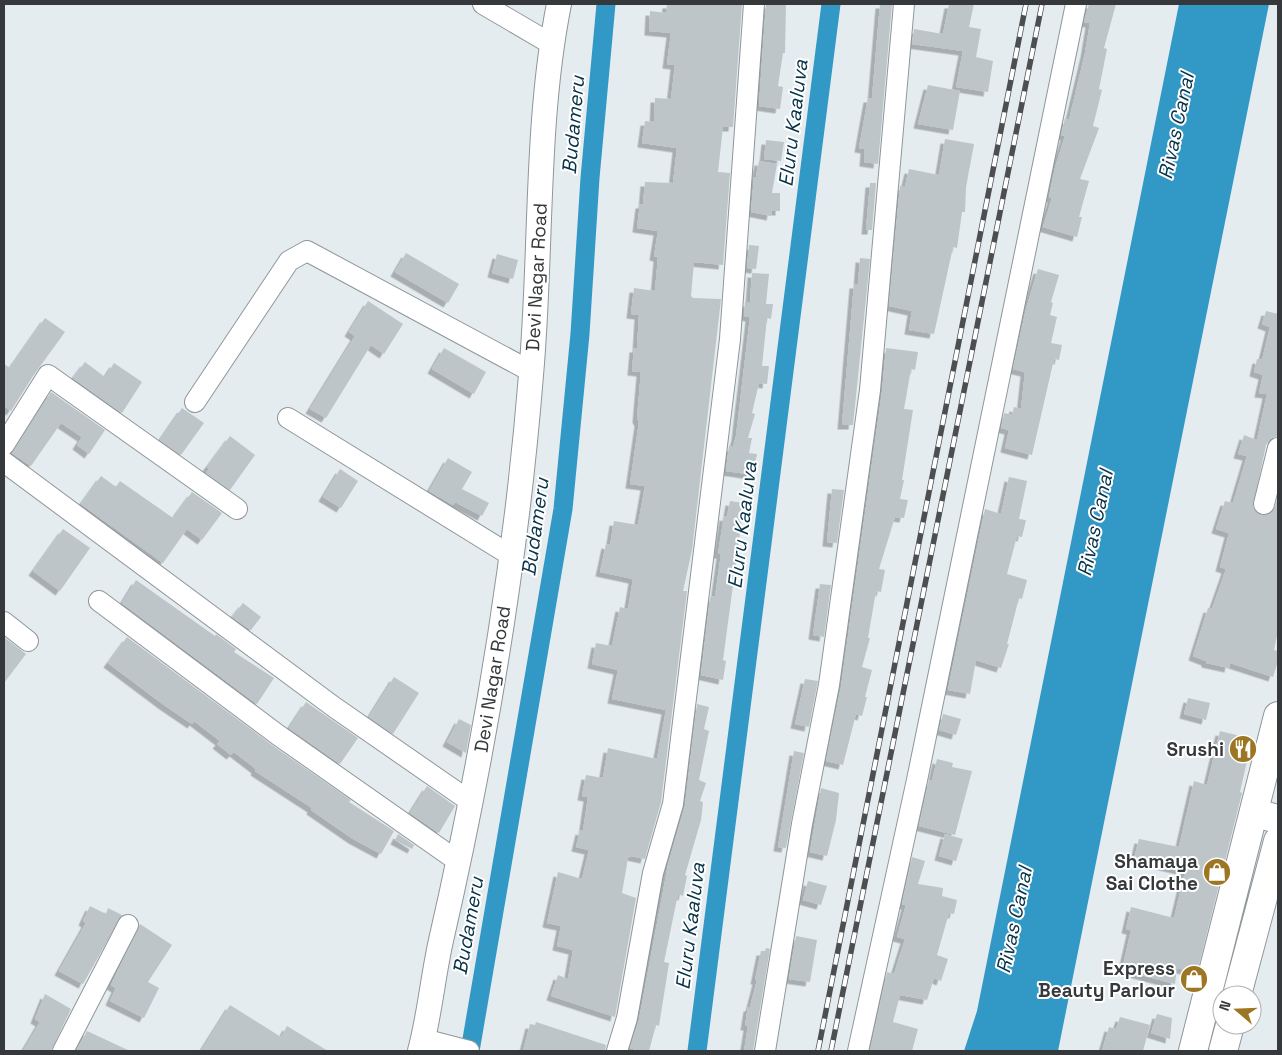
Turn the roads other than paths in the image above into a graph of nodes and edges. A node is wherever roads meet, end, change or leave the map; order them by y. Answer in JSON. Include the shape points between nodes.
{"nodes":[{"id":1,"x":483,"y":4,"type":"edge"},
{"id":2,"x":559,"y":4,"type":"edge"},
{"id":3,"x":754,"y":4,"type":"edge"},
{"id":4,"x":904,"y":4,"type":"edge"},
{"id":5,"x":1076,"y":4,"type":"edge"},
{"id":6,"x":552,"y":45,"type":"junction"},
{"id":7,"x":532,"y":372,"type":"junction"},
{"id":8,"x":195,"y":402,"type":"dead end"},
{"id":9,"x":288,"y":418,"type":"dead end"},
{"id":10,"x":10,"y":422,"type":"edge"},
{"id":11,"x":4,"y":445,"type":"edge"},
{"id":12,"x":1278,"y":448,"type":"edge"},
{"id":13,"x":4,"y":462,"type":"edge"},
{"id":14,"x":1264,"y":504,"type":"dead end"},
{"id":15,"x":237,"y":509,"type":"dead end"},
{"id":16,"x":510,"y":555,"type":"junction"},
{"id":17,"x":99,"y":601,"type":"dead end"},
{"id":18,"x":4,"y":622,"type":"edge"},
{"id":19,"x":28,"y":641,"type":"dead end"},
{"id":20,"x":1278,"y":716,"type":"edge"},
{"id":21,"x":471,"y":802,"type":"junction"},
{"id":22,"x":1266,"y":816,"type":"edge"},
{"id":23,"x":1278,"y":841,"type":"edge"},
{"id":24,"x":459,"y":862,"type":"junction"},
{"id":25,"x":128,"y":925,"type":"dead end"},
{"id":26,"x":1240,"y":985,"type":"edge"},
{"id":27,"x":1227,"y":1035,"type":"edge"},
{"id":28,"x":421,"y":1045,"type":"edge"},
{"id":29,"x":1199,"y":1050,"type":"edge"},
{"id":30,"x":62,"y":1051,"type":"edge"},
{"id":31,"x":469,"y":1051,"type":"edge"},
{"id":32,"x":617,"y":1051,"type":"edge"},
{"id":33,"x":765,"y":1051,"type":"edge"},
{"id":34,"x":858,"y":1051,"type":"edge"},
{"id":35,"x":1223,"y":1051,"type":"edge"}],
"edges":[{"from":1,"to":6,"type":"street"},
{"from":2,"to":6,"type":"street","name":"Devi Nagar Road"},
{"from":3,"to":32,"type":"street","via":[[730,339],[673,804],[653,873],[627,1018]]},
{"from":4,"to":33,"type":"street","via":[[870,390],[829,685],[802,824]]},
{"from":5,"to":34,"type":"street","via":[[917,780]]},
{"from":6,"to":7,"type":"street","name":"Devi Nagar Road","via":[[536,252]]},
{"from":7,"to":8,"type":"street","via":[[307,251],[289,261]]},
{"from":7,"to":16,"type":"street","name":"Devi Nagar Road"},
{"from":9,"to":16,"type":"street"},
{"from":10,"to":11,"type":"street"},
{"from":10,"to":15,"type":"street","via":[[48,375]]},
{"from":12,"to":14,"type":"street"},
{"from":13,"to":21,"type":"street","via":[[334,707]]},
{"from":16,"to":21,"type":"street","name":"Devi Nagar Road"},
{"from":17,"to":24,"type":"street","via":[[278,735]]},
{"from":18,"to":19,"type":"street"},
{"from":20,"to":22,"type":"main road"},
{"from":21,"to":24,"type":"street","name":"Devi Nagar Road"},
{"from":22,"to":29,"type":"main road"},
{"from":23,"to":26,"type":"main road"},
{"from":24,"to":28,"type":"street","name":"Devi Nagar Road"},
{"from":25,"to":30,"type":"street"},
{"from":27,"to":35,"type":"main road"},
{"from":28,"to":31,"type":"street"}]}
